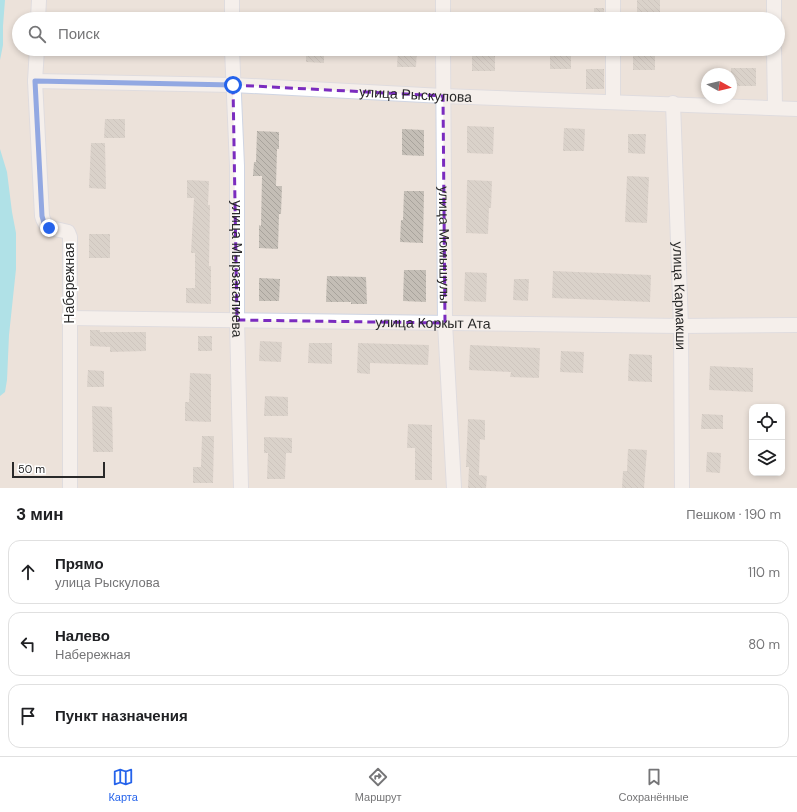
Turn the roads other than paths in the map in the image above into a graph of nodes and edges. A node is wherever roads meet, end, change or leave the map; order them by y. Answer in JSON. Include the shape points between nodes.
{"nodes":[{"id":1,"x":39,"y":0,"type":"edge"},
{"id":2,"x":232,"y":0,"type":"edge"},
{"id":3,"x":443,"y":0,"type":"edge"},
{"id":4,"x":612,"y":0,"type":"edge"},
{"id":5,"x":774,"y":0,"type":"edge"},
{"id":6,"x":38,"y":12,"type":"edge"},
{"id":7,"x":232,"y":12,"type":"edge"},
{"id":8,"x":443,"y":12,"type":"edge"},
{"id":9,"x":613,"y":12,"type":"edge"},
{"id":10,"x":774,"y":12,"type":"edge"},
{"id":11,"x":37,"y":56,"type":"edge"},
{"id":12,"x":232,"y":56,"type":"edge"},
{"id":13,"x":443,"y":56,"type":"edge"},
{"id":14,"x":613,"y":56,"type":"edge"},
{"id":15,"x":774,"y":56,"type":"edge"},
{"id":16,"x":35,"y":81,"type":"junction"},
{"id":17,"x":233,"y":85,"type":"junction"},
{"id":18,"x":443,"y":96,"type":"junction"},
{"id":19,"x":613,"y":101,"type":"junction"},
{"id":20,"x":673,"y":103,"type":"junction"},
{"id":21,"x":775,"y":108,"type":"junction"},
{"id":22,"x":797,"y":109,"type":"edge"},
{"id":23,"x":69,"y":318,"type":"junction"},
{"id":24,"x":237,"y":320,"type":"junction"},
{"id":25,"x":445,"y":323,"type":"junction"},
{"id":26,"x":797,"y":325,"type":"edge"},
{"id":27,"x":681,"y":326,"type":"junction"},
{"id":28,"x":70,"y":488,"type":"edge"},
{"id":29,"x":241,"y":488,"type":"edge"},
{"id":30,"x":454,"y":488,"type":"edge"},
{"id":31,"x":682,"y":488,"type":"edge"}],
"edges":[{"from":1,"to":6,"type":"street"},
{"from":2,"to":7,"type":"street"},
{"from":3,"to":8,"type":"street"},
{"from":4,"to":9,"type":"street"},
{"from":5,"to":10,"type":"street"},
{"from":11,"to":16,"type":"street","name":"Набережная"},
{"from":12,"to":17,"type":"street","name":"улица Мырзагалиева"},
{"from":13,"to":18,"type":"street","name":"улица Момышулы"},
{"from":14,"to":19,"type":"street"},
{"from":15,"to":21,"type":"street"},
{"from":16,"to":17,"type":"street","name":"улица Рыскулова"},
{"from":16,"to":23,"type":"street","name":"Набережная","via":[[42,216],[49,228],[68,232],[70,237]]},
{"from":17,"to":18,"type":"street","name":"улица Рыскулова"},
{"from":17,"to":24,"type":"street","name":"улица Мырзагалиева","via":[[237,166]]},
{"from":18,"to":19,"type":"street","name":"улица Рыскулова"},
{"from":18,"to":25,"type":"street","name":"улица Момышулы"},
{"from":19,"to":20,"type":"street","name":"улица Рыскулова"},
{"from":20,"to":21,"type":"street","name":"улица Рыскулова"},
{"from":20,"to":27,"type":"street","name":"улица Кармакши"},
{"from":21,"to":22,"type":"street","name":"улица Рыскулова"},
{"from":23,"to":24,"type":"street","name":"улица Коркыт Ата"},
{"from":23,"to":28,"type":"street","name":"Набережная"},
{"from":24,"to":25,"type":"street","name":"улица Коркыт Ата"},
{"from":24,"to":29,"type":"street","name":"улица Мырзагалиева"},
{"from":25,"to":27,"type":"street","name":"улица Коркыт Ата"},
{"from":25,"to":30,"type":"street","name":"улица Момышулы"},
{"from":26,"to":27,"type":"street","name":"улица Коркыт Ата"},
{"from":27,"to":31,"type":"street","name":"улица Кармакши"}]}
